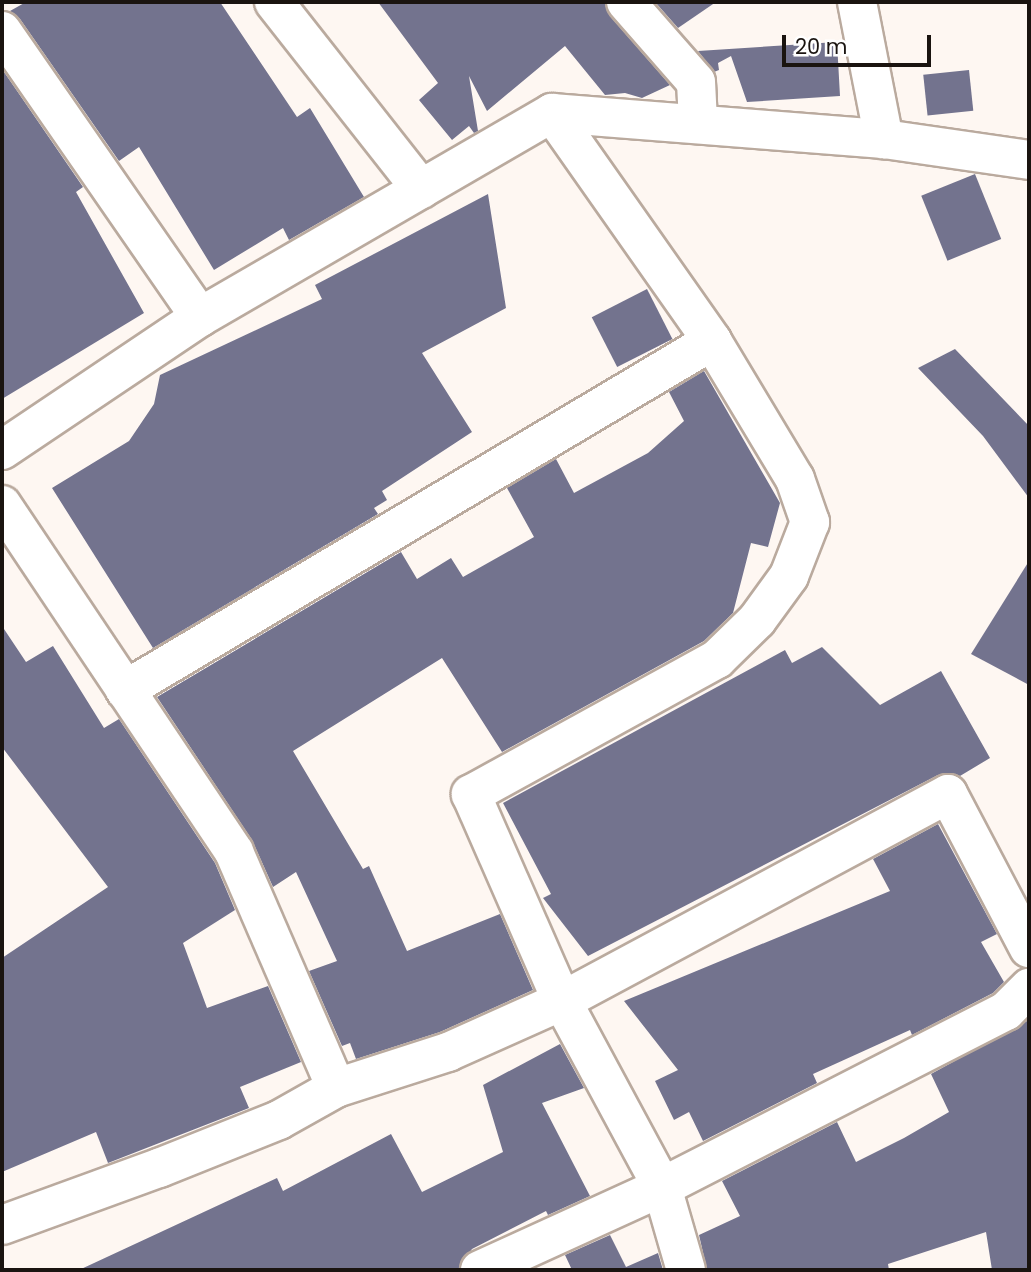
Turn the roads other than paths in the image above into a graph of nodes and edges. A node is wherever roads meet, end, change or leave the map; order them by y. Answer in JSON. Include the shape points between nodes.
{"nodes":[{"id":1,"x":274,"y":2,"type":"edge"},
{"id":2,"x":626,"y":2,"type":"edge"},
{"id":3,"x":857,"y":2,"type":"edge"},
{"id":4,"x":2,"y":31,"type":"edge"},
{"id":5,"x":552,"y":113,"type":"junction"},
{"id":6,"x":698,"y":122,"type":"junction"},
{"id":7,"x":884,"y":139,"type":"junction"},
{"id":8,"x":1029,"y":160,"type":"edge"},
{"id":9,"x":421,"y":189,"type":"junction"},
{"id":10,"x":200,"y":317,"type":"junction"},
{"id":11,"x":712,"y":341,"type":"junction"},
{"id":12,"x":2,"y":450,"type":"edge"},
{"id":13,"x":2,"y":505,"type":"edge"},
{"id":14,"x":125,"y":690,"type":"junction"},
{"id":15,"x":1029,"y":948,"type":"edge"},
{"id":16,"x":1029,"y":988,"type":"edge"},
{"id":17,"x":562,"y":1001,"type":"junction"},
{"id":18,"x":336,"y":1088,"type":"junction"},
{"id":19,"x":662,"y":1187,"type":"junction"},
{"id":20,"x":2,"y":1224,"type":"edge"},
{"id":21,"x":480,"y":1270,"type":"edge"},
{"id":22,"x":686,"y":1270,"type":"edge"}],
"edges":[{"from":1,"to":9,"type":"street"},
{"from":2,"to":6,"type":"street","via":[[696,82]]},
{"from":3,"to":7,"type":"street"},
{"from":4,"to":10,"type":"street"},
{"from":5,"to":6,"type":"street"},
{"from":5,"to":9,"type":"street"},
{"from":5,"to":11,"type":"street"},
{"from":6,"to":7,"type":"street"},
{"from":7,"to":8,"type":"street"},
{"from":9,"to":10,"type":"street"},
{"from":10,"to":12,"type":"street"},
{"from":11,"to":14,"type":"street"},
{"from":11,"to":17,"type":"street","via":[[795,479],[810,522],[789,576],[757,620],[717,659],[471,794]]},
{"from":13,"to":14,"type":"street"},
{"from":14,"to":18,"type":"street","via":[[234,852]]},
{"from":15,"to":17,"type":"street","via":[[948,794]]},
{"from":16,"to":19,"type":"street","via":[[1006,1012]]},
{"from":17,"to":18,"type":"street","via":[[448,1052]]},
{"from":17,"to":19,"type":"street"},
{"from":18,"to":20,"type":"street","via":[[279,1120]]},
{"from":19,"to":21,"type":"street"},
{"from":19,"to":22,"type":"street"}]}
